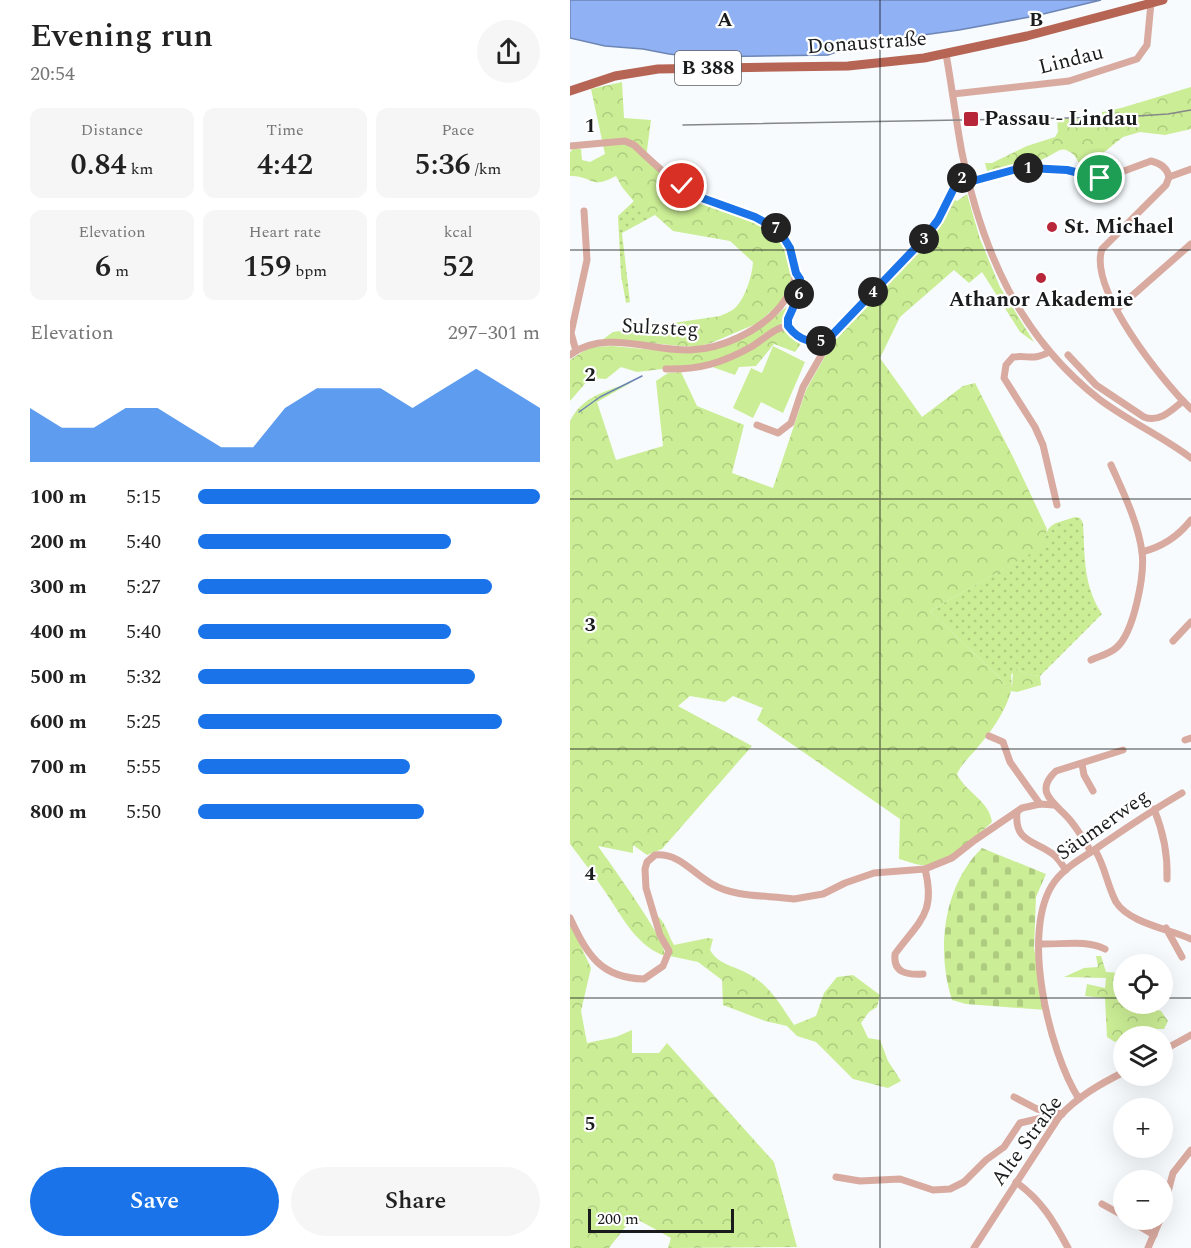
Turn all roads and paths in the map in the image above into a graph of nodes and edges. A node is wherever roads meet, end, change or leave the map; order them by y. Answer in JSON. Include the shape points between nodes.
{"nodes":[{"id":1,"x":1162,"y":0,"type":"edge"},
{"id":2,"x":1151,"y":3,"type":"junction"},
{"id":3,"x":946,"y":54,"type":"junction"},
{"id":4,"x":570,"y":91,"type":"edge"},
{"id":5,"x":953,"y":94,"type":"junction"},
{"id":6,"x":570,"y":146,"type":"edge"},
{"id":7,"x":1191,"y":169,"type":"edge"},
{"id":8,"x":1169,"y":177,"type":"junction"},
{"id":9,"x":968,"y":179,"type":"junction"},
{"id":10,"x":584,"y":211,"type":"dead end"},
{"id":11,"x":1191,"y":244,"type":"edge"},
{"id":12,"x":796,"y":273,"type":"junction"},
{"id":13,"x":1117,"y":309,"type":"junction"},
{"id":14,"x":788,"y":326,"type":"junction"},
{"id":15,"x":826,"y":340,"type":"junction"},
{"id":16,"x":1049,"y":352,"type":"junction"},
{"id":17,"x":573,"y":353,"type":"edge"},
{"id":18,"x":1068,"y":355,"type":"dead end"},
{"id":19,"x":666,"y":369,"type":"dead end"},
{"id":20,"x":1183,"y":401,"type":"junction"},
{"id":21,"x":1191,"y":410,"type":"edge"},
{"id":22,"x":757,"y":425,"type":"dead end"},
{"id":23,"x":1191,"y":458,"type":"edge"},
{"id":24,"x":1111,"y":465,"type":"dead end"},
{"id":25,"x":1058,"y":505,"type":"dead end"},
{"id":26,"x":1191,"y":520,"type":"edge"},
{"id":27,"x":1142,"y":552,"type":"junction"},
{"id":28,"x":1191,"y":622,"type":"edge"},
{"id":29,"x":1173,"y":641,"type":"dead end"},
{"id":30,"x":1091,"y":660,"type":"dead end"},
{"id":31,"x":989,"y":736,"type":"dead end"},
{"id":32,"x":1123,"y":750,"type":"dead end"},
{"id":33,"x":1082,"y":764,"type":"junction"},
{"id":34,"x":1093,"y":791,"type":"dead end"},
{"id":35,"x":1182,"y":793,"type":"dead end"},
{"id":36,"x":1040,"y":804,"type":"junction"},
{"id":37,"x":1054,"y":805,"type":"junction"},
{"id":38,"x":1154,"y":809,"type":"junction"},
{"id":39,"x":1017,"y":812,"type":"junction"},
{"id":40,"x":1093,"y":851,"type":"junction"},
{"id":41,"x":925,"y":869,"type":"junction"},
{"id":42,"x":1066,"y":870,"type":"junction"},
{"id":43,"x":1167,"y":879,"type":"dead end"},
{"id":44,"x":570,"y":918,"type":"edge"},
{"id":45,"x":1166,"y":928,"type":"junction"},
{"id":46,"x":1191,"y":939,"type":"edge"},
{"id":47,"x":1039,"y":944,"type":"junction"},
{"id":48,"x":1105,"y":950,"type":"dead end"},
{"id":49,"x":1182,"y":957,"type":"dead end"},
{"id":50,"x":923,"y":974,"type":"dead end"},
{"id":51,"x":1191,"y":1035,"type":"edge"},
{"id":52,"x":1173,"y":1045,"type":"edge"},
{"id":53,"x":1113,"y":1079,"type":"edge"},
{"id":54,"x":1014,"y":1097,"type":"dead end"},
{"id":55,"x":1079,"y":1099,"type":"junction"},
{"id":56,"x":1061,"y":1116,"type":"junction"},
{"id":57,"x":1191,"y":1150,"type":"edge"},
{"id":58,"x":1173,"y":1173,"type":"edge"},
{"id":59,"x":836,"y":1177,"type":"dead end"},
{"id":60,"x":1016,"y":1182,"type":"junction"},
{"id":61,"x":1102,"y":1204,"type":"dead end"},
{"id":62,"x":1113,"y":1210,"type":"edge"},
{"id":63,"x":1147,"y":1230,"type":"edge"},
{"id":64,"x":1156,"y":1230,"type":"edge"},
{"id":65,"x":1154,"y":1234,"type":"junction"},
{"id":66,"x":974,"y":1248,"type":"edge"},
{"id":67,"x":1068,"y":1248,"type":"edge"},
{"id":68,"x":1148,"y":1248,"type":"edge"}],
"edges":[{"from":1,"to":2,"type":"main road","name":"Donaustraße","number":"B 388"},
{"from":2,"to":3,"type":"main road","name":"Donaustraße","number":"B 388"},
{"from":2,"to":5,"type":"street","name":"Lindau","via":[[1147,45],[1137,59],[1069,81]]},
{"from":3,"to":4,"type":"main road","name":"Donaustraße","number":"B 388","via":[[848,66],[658,69],[615,76]]},
{"from":3,"to":5,"type":"street"},
{"from":5,"to":9,"type":"street"},
{"from":6,"to":12,"type":"street","via":[[625,141],[634,145],[702,198],[779,230],[790,248]]},
{"from":7,"to":8,"type":"street"},
{"from":8,"to":9,"type":"street","via":[[1161,164],[1151,161],[1105,178],[1029,168]]},
{"from":8,"to":13,"type":"street","via":[[1166,185],[1102,249],[1098,259]]},
{"from":9,"to":15,"type":"street","via":[[957,182],[923,240]]},
{"from":9,"to":16,"type":"street","via":[[1002,281]]},
{"from":10,"to":17,"type":"street","via":[[587,260],[571,333]]},
{"from":11,"to":13,"type":"street"},
{"from":12,"to":14,"type":"street","via":[[801,290]]},
{"from":12,"to":17,"type":"street","name":"Sulzsteg","via":[[790,293],[773,314],[731,340],[690,350],[598,343]]},
{"from":13,"to":20,"type":"street","via":[[1132,337]]},
{"from":14,"to":15,"type":"street","via":[[808,341]]},
{"from":14,"to":19,"type":"street","name":"Sulzsteg","via":[[720,363],[690,370]]},
{"from":15,"to":22,"type":"street","via":[[826,347],[802,387],[791,423],[778,433]]},
{"from":16,"to":23,"type":"street","via":[[1099,399]]},
{"from":16,"to":25,"type":"street","via":[[1037,359],[1013,357],[1006,365],[1004,378],[1043,445]]},
{"from":18,"to":20,"type":"street","via":[[1096,385],[1144,417],[1160,418]]},
{"from":20,"to":21,"type":"street"},
{"from":24,"to":27,"type":"street"},
{"from":26,"to":27,"type":"street","via":[[1167,543]]},
{"from":27,"to":30,"type":"street","via":[[1140,589],[1126,633],[1117,647]]},
{"from":28,"to":29,"type":"street"},
{"from":31,"to":36,"type":"street","via":[[1003,742],[1010,762]]},
{"from":32,"to":33,"type":"street"},
{"from":33,"to":34,"type":"street"},
{"from":33,"to":37,"type":"street","via":[[1056,771],[1050,777],[1046,792]]},
{"from":35,"to":38,"type":"street","name":"Säumerweg"},
{"from":36,"to":37,"type":"street"},
{"from":36,"to":39,"type":"street"},
{"from":37,"to":40,"type":"street"},
{"from":38,"to":40,"type":"street","name":"Säumerweg"},
{"from":38,"to":43,"type":"street","via":[[1162,830]]},
{"from":39,"to":41,"type":"street","via":[[952,858]]},
{"from":39,"to":42,"type":"street","via":[[1021,835],[1054,855]]},
{"from":40,"to":42,"type":"street","name":"Säumerweg"},
{"from":40,"to":45,"type":"street","via":[[1105,867],[1122,909],[1135,918]]},
{"from":41,"to":44,"type":"street","via":[[874,873],[823,894],[794,899],[728,891],[711,884],[673,856],[655,855],[645,869],[646,888],[669,951],[663,966],[644,979],[622,976],[599,965]]},
{"from":41,"to":50,"type":"street","via":[[930,893],[928,908],[896,954],[895,963],[900,972]]},
{"from":42,"to":47,"type":"street","name":"Säumerweg","via":[[1046,897]]},
{"from":45,"to":46,"type":"street"},
{"from":45,"to":49,"type":"street"},
{"from":47,"to":48,"type":"street","via":[[1089,945]]},
{"from":47,"to":55,"type":"street","name":"Säumerweg","via":[[1040,975],[1052,1035]]},
{"from":51,"to":52,"type":"street"},
{"from":53,"to":55,"type":"street","name":"Alte Straße"},
{"from":54,"to":56,"type":"street"},
{"from":55,"to":56,"type":"street","name":"Alte Straße"},
{"from":56,"to":59,"type":"street","via":[[1020,1123],[1004,1147],[964,1182],[950,1189],[933,1190],[900,1179],[860,1181]]},
{"from":56,"to":60,"type":"street","name":"Alte Straße"},
{"from":57,"to":58,"type":"street"},
{"from":60,"to":66,"type":"street","name":"Alte Straße"},
{"from":60,"to":67,"type":"street","via":[[1045,1208]]},
{"from":61,"to":62,"type":"street"},
{"from":63,"to":65,"type":"street"},
{"from":64,"to":65,"type":"street"},
{"from":65,"to":68,"type":"street"}]}
